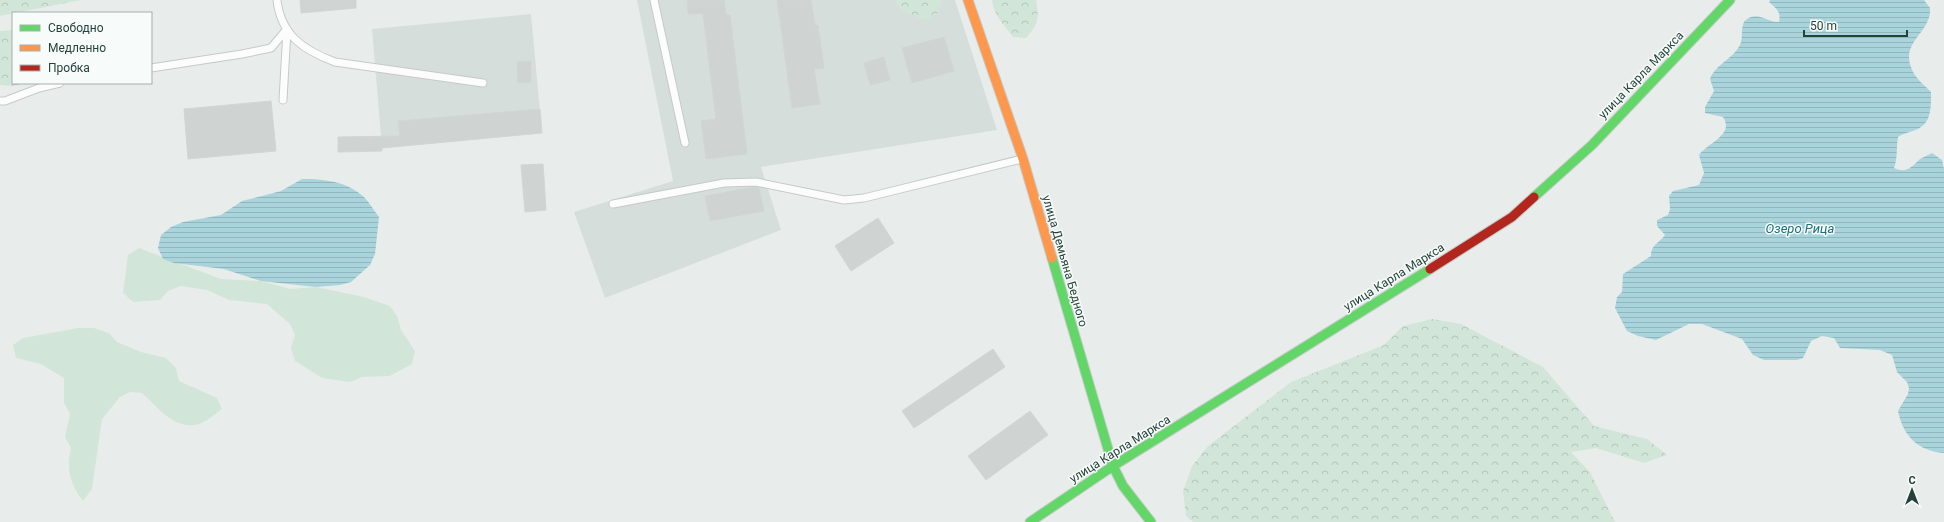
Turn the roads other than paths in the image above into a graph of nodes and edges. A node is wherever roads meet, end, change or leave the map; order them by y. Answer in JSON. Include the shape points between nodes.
{"nodes":[{"id":1,"x":277,"y":0,"type":"edge"},
{"id":2,"x":654,"y":0,"type":"edge"},
{"id":3,"x":968,"y":0,"type":"edge"},
{"id":4,"x":1730,"y":0,"type":"edge"},
{"id":5,"x":287,"y":29,"type":"junction"},
{"id":6,"x":152,"y":68,"type":"edge"},
{"id":7,"x":483,"y":83,"type":"dead end"},
{"id":8,"x":56,"y":84,"type":"edge"},
{"id":9,"x":283,"y":100,"type":"dead end"},
{"id":10,"x":0,"y":101,"type":"edge"},
{"id":11,"x":685,"y":143,"type":"dead end"},
{"id":12,"x":1023,"y":159,"type":"junction"},
{"id":13,"x":613,"y":204,"type":"dead end"},
{"id":14,"x":1112,"y":466,"type":"junction"},
{"id":15,"x":1030,"y":522,"type":"edge"},
{"id":16,"x":1151,"y":522,"type":"edge"}],
"edges":[{"from":1,"to":5,"type":"lane","via":[[279,15]]},
{"from":2,"to":11,"type":"lane"},
{"from":3,"to":12,"type":"street","name":"улица Демьяна Бедного"},
{"from":4,"to":14,"type":"street","name":"улица Карла Маркса","via":[[1592,145],[1512,217]]},
{"from":5,"to":6,"type":"lane","via":[[271,48]]},
{"from":5,"to":7,"type":"lane","via":[[292,38],[314,54],[335,62]]},
{"from":5,"to":9,"type":"lane"},
{"from":8,"to":10,"type":"lane"},
{"from":12,"to":13,"type":"lane","via":[[864,198],[844,200],[756,182],[724,183]]},
{"from":12,"to":14,"type":"street","name":"улица Демьяна Бедного"},
{"from":14,"to":15,"type":"street","name":"улица Карла Маркса"},
{"from":14,"to":16,"type":"street","name":"улица Демьяна Бедного","via":[[1123,486]]}]}
